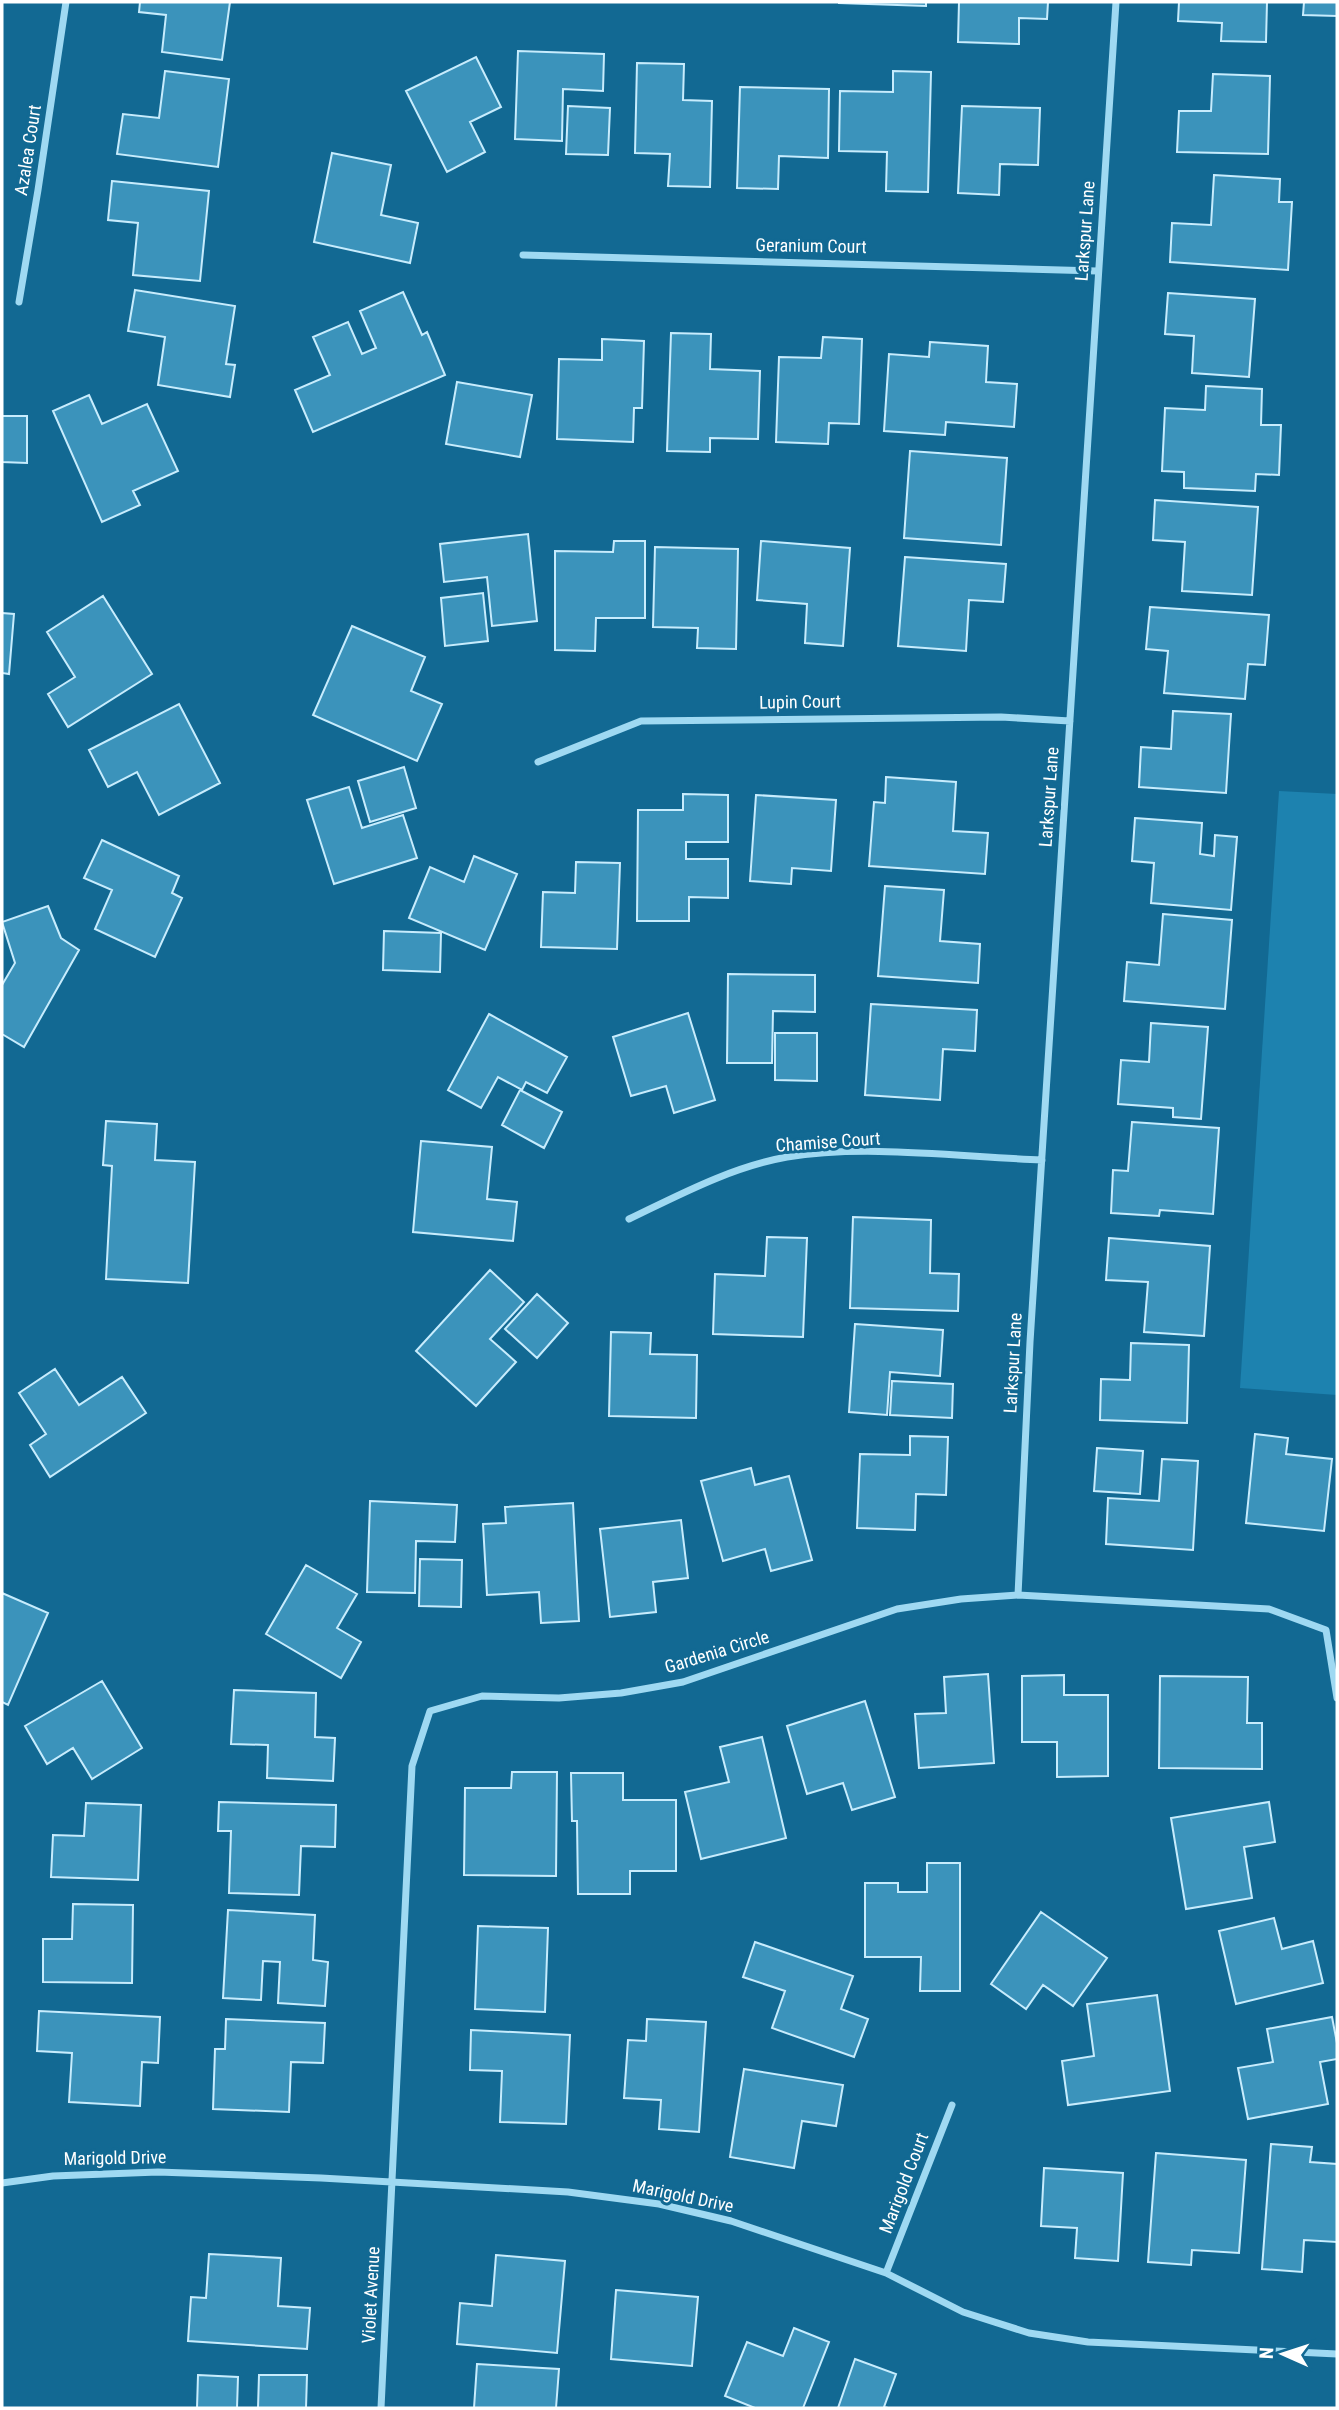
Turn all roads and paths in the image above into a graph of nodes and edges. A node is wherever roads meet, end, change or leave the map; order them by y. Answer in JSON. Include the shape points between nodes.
{"nodes":[{"id":1,"x":66,"y":2,"type":"edge"},
{"id":2,"x":1116,"y":2,"type":"edge"},
{"id":3,"x":523,"y":255,"type":"dead end"},
{"id":4,"x":1097,"y":271,"type":"junction"},
{"id":5,"x":19,"y":302,"type":"dead end"},
{"id":6,"x":1070,"y":721,"type":"junction"},
{"id":7,"x":538,"y":762,"type":"dead end"},
{"id":8,"x":1042,"y":1160,"type":"junction"},
{"id":9,"x":629,"y":1219,"type":"dead end"},
{"id":10,"x":1018,"y":1595,"type":"junction"},
{"id":11,"x":1337,"y":1698,"type":"edge"},
{"id":12,"x":952,"y":2105,"type":"dead end"},
{"id":13,"x":393,"y":2182,"type":"junction"},
{"id":14,"x":2,"y":2183,"type":"edge"},
{"id":15,"x":886,"y":2273,"type":"junction"},
{"id":16,"x":1337,"y":2354,"type":"edge"},
{"id":17,"x":381,"y":2408,"type":"edge"}],
"edges":[{"from":1,"to":5,"type":"street","name":"Azalea Court"},
{"from":2,"to":4,"type":"street","name":"Larkspur Lane"},
{"from":3,"to":4,"type":"street","name":"Geranium Court"},
{"from":4,"to":6,"type":"street","name":"Larkspur Lane"},
{"from":6,"to":7,"type":"street","name":"Lupin Court","via":[[1001,717],[641,720]]},
{"from":6,"to":8,"type":"street","name":"Larkspur Lane"},
{"from":8,"to":9,"type":"street","name":"Chamise Court","via":[[862,1152],[786,1157],[718,1177]]},
{"from":8,"to":10,"type":"street","name":"Larkspur Lane"},
{"from":10,"to":11,"type":"street","name":"Gardenia Circle","via":[[1269,1609],[1326,1630]]},
{"from":10,"to":13,"type":"street","name":"Gardenia Circle","via":[[897,1609],[683,1682],[559,1698],[482,1696],[430,1711],[412,1766]]},
{"from":12,"to":15,"type":"street","name":"Marigold Court"},
{"from":13,"to":14,"type":"street","name":"Marigold Drive","via":[[159,2172]]},
{"from":13,"to":15,"type":"street","name":"Marigold Drive","via":[[568,2192],[659,2204],[731,2221]]},
{"from":13,"to":17,"type":"street","name":"Violet Avenue"},
{"from":15,"to":16,"type":"street","name":"Marigold Drive","via":[[963,2312],[1029,2333],[1088,2342]]}]}
